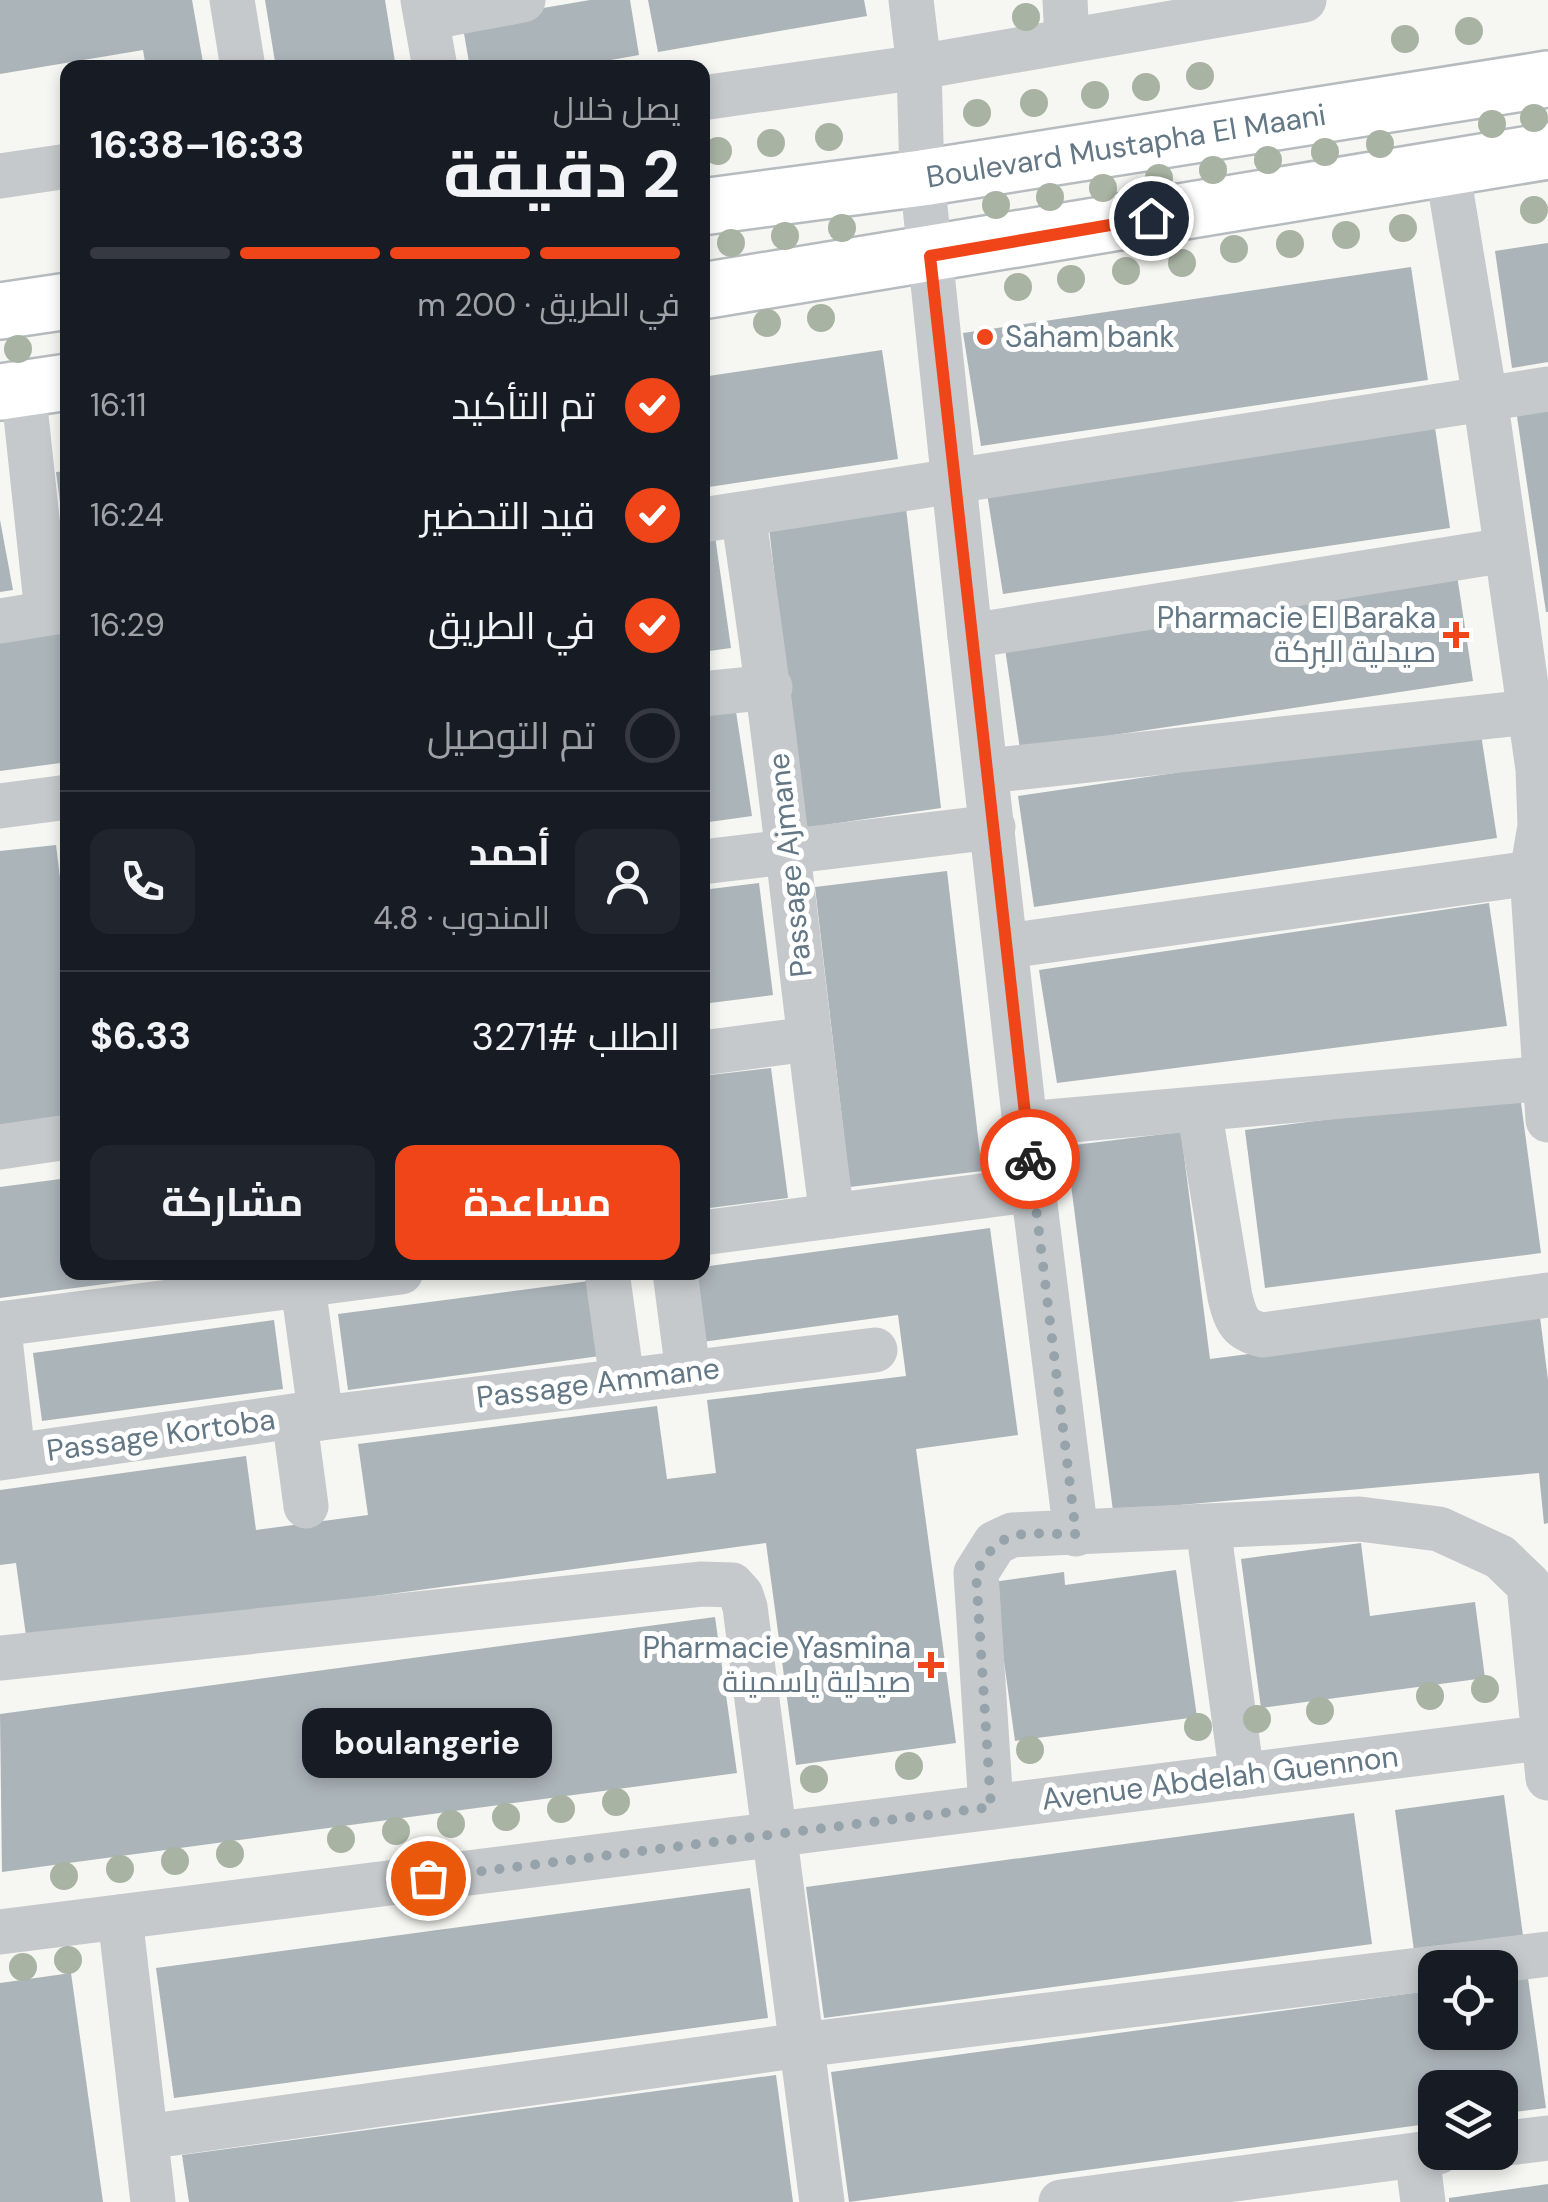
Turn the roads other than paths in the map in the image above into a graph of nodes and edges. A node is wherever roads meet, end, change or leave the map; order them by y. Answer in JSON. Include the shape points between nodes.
{"nodes":[{"id":1,"x":232,"y":0,"type":"edge"},
{"id":2,"x":523,"y":0,"type":"edge"},
{"id":3,"x":911,"y":0,"type":"edge"},
{"id":4,"x":1304,"y":0,"type":"edge"},
{"id":5,"x":425,"y":9,"type":"edge"},
{"id":6,"x":1066,"y":21,"type":"edge"},
{"id":7,"x":242,"y":60,"type":"edge"},
{"id":8,"x":435,"y":60,"type":"edge"},
{"id":9,"x":919,"y":67,"type":"junction"},
{"id":10,"x":1548,"y":79,"type":"edge"},
{"id":11,"x":710,"y":97,"type":"edge"},
{"id":12,"x":1548,"y":152,"type":"edge"},
{"id":13,"x":60,"y":167,"type":"edge"},
{"id":14,"x":1447,"y":168,"type":"junction"},
{"id":15,"x":0,"y":176,"type":"edge"},
{"id":16,"x":922,"y":178,"type":"junction"},
{"id":17,"x":710,"y":206,"type":"edge"},
{"id":18,"x":930,"y":256,"type":"junction"},
{"id":19,"x":710,"y":290,"type":"edge"},
{"id":20,"x":60,"y":302,"type":"edge"},
{"id":21,"x":0,"y":312,"type":"edge"},
{"id":22,"x":30,"y":387,"type":"edge"},
{"id":23,"x":1548,"y":389,"type":"edge"},
{"id":24,"x":1485,"y":398,"type":"junction"},
{"id":25,"x":956,"y":483,"type":"junction"},
{"id":26,"x":723,"y":518,"type":"edge"},
{"id":27,"x":1506,"y":550,"type":"junction"},
{"id":28,"x":57,"y":611,"type":"edge"},
{"id":29,"x":0,"y":621,"type":"edge"},
{"id":30,"x":970,"y":636,"type":"junction"},
{"id":31,"x":770,"y":687,"type":"junction"},
{"id":32,"x":710,"y":693,"type":"edge"},
{"id":33,"x":1539,"y":710,"type":"edge"},
{"id":34,"x":988,"y":771,"type":"junction"},
{"id":35,"x":60,"y":798,"type":"edge"},
{"id":36,"x":0,"y":806,"type":"edge"},
{"id":37,"x":993,"y":827,"type":"junction"},
{"id":38,"x":790,"y":852,"type":"junction"},
{"id":39,"x":710,"y":861,"type":"edge"},
{"id":40,"x":1540,"y":874,"type":"edge"},
{"id":41,"x":1007,"y":946,"type":"junction"},
{"id":42,"x":809,"y":1039,"type":"junction"},
{"id":43,"x":710,"y":1052,"type":"edge"},
{"id":44,"x":1546,"y":1092,"type":"edge"},
{"id":45,"x":1199,"y":1108,"type":"junction"},
{"id":46,"x":1025,"y":1124,"type":"junction"},
{"id":47,"x":60,"y":1138,"type":"edge"},
{"id":48,"x":0,"y":1147,"type":"edge"},
{"id":49,"x":1035,"y":1189,"type":"junction"},
{"id":50,"x":832,"y":1216,"type":"junction"},
{"id":51,"x":710,"y":1231,"type":"edge"},
{"id":52,"x":295,"y":1280,"type":"edge"},
{"id":53,"x":302,"y":1280,"type":"edge"},
{"id":54,"x":609,"y":1280,"type":"edge"},
{"id":55,"x":676,"y":1280,"type":"edge"},
{"id":56,"x":1548,"y":1295,"type":"edge"},
{"id":57,"x":0,"y":1324,"type":"edge"},
{"id":58,"x":0,"y":1339,"type":"edge"},
{"id":59,"x":875,"y":1350,"type":"dead end"},
{"id":60,"x":688,"y":1372,"type":"junction"},
{"id":61,"x":622,"y":1380,"type":"junction"},
{"id":62,"x":308,"y":1417,"type":"junction"},
{"id":63,"x":7,"y":1457,"type":"edge"},
{"id":64,"x":306,"y":1506,"type":"dead end"},
{"id":65,"x":1208,"y":1527,"type":"junction"},
{"id":66,"x":1076,"y":1534,"type":"junction"},
{"id":67,"x":1539,"y":1583,"type":"edge"},
{"id":68,"x":0,"y":1658,"type":"edge"},
{"id":69,"x":1547,"y":1751,"type":"edge"},
{"id":70,"x":1242,"y":1776,"type":"junction"},
{"id":71,"x":991,"y":1807,"type":"junction"},
{"id":72,"x":774,"y":1834,"type":"junction"},
{"id":73,"x":120,"y":1917,"type":"junction"},
{"id":74,"x":0,"y":1932,"type":"edge"},
{"id":75,"x":1548,"y":1954,"type":"edge"},
{"id":76,"x":1518,"y":1958,"type":"edge"},
{"id":77,"x":1418,"y":1970,"type":"edge"},
{"id":78,"x":801,"y":2045,"type":"junction"},
{"id":79,"x":146,"y":2137,"type":"junction"},
{"id":80,"x":1548,"y":2138,"type":"edge"},
{"id":81,"x":1518,"y":2142,"type":"edge"},
{"id":82,"x":1418,"y":2156,"type":"edge"},
{"id":83,"x":1426,"y":2170,"type":"edge"},
{"id":84,"x":1257,"y":2190,"type":"edge"},
{"id":85,"x":153,"y":2202,"type":"edge"},
{"id":86,"x":822,"y":2202,"type":"edge"},
{"id":87,"x":1061,"y":2202,"type":"edge"},
{"id":88,"x":1423,"y":2202,"type":"edge"}],
"edges":[{"from":1,"to":7,"type":"street"},
{"from":2,"to":5,"type":"street"},
{"from":3,"to":9,"type":"street"},
{"from":4,"to":6,"type":"street"},
{"from":5,"to":8,"type":"street"},
{"from":6,"to":9,"type":"street"},
{"from":9,"to":11,"type":"street"},
{"from":9,"to":16,"type":"street"},
{"from":10,"to":16,"type":"street","name":"Boulevard Mustapha El Maani"},
{"from":12,"to":14,"type":"street"},
{"from":13,"to":15,"type":"street"},
{"from":14,"to":18,"type":"street"},
{"from":14,"to":24,"type":"street"},
{"from":16,"to":17,"type":"street","name":"Boulevard Mustapha El Maani"},
{"from":16,"to":18,"type":"street"},
{"from":18,"to":19,"type":"street"},
{"from":18,"to":25,"type":"street"},
{"from":20,"to":21,"type":"street"},
{"from":22,"to":28,"type":"street"},
{"from":23,"to":24,"type":"street"},
{"from":24,"to":25,"type":"street"},
{"from":24,"to":27,"type":"street"},
{"from":25,"to":26,"type":"street"},
{"from":25,"to":30,"type":"street"},
{"from":26,"to":31,"type":"street","name":"Passage Ajmane"},
{"from":27,"to":30,"type":"street"},
{"from":27,"to":33,"type":"street"},
{"from":28,"to":29,"type":"street"},
{"from":30,"to":34,"type":"street"},
{"from":31,"to":32,"type":"street"},
{"from":31,"to":38,"type":"street","name":"Passage Ajmane"},
{"from":33,"to":34,"type":"street"},
{"from":33,"to":40,"type":"street"},
{"from":34,"to":37,"type":"street"},
{"from":35,"to":36,"type":"street"},
{"from":37,"to":38,"type":"street"},
{"from":37,"to":41,"type":"street"},
{"from":38,"to":39,"type":"street"},
{"from":38,"to":42,"type":"street","name":"Passage Ajmane"},
{"from":40,"to":41,"type":"street"},
{"from":40,"to":44,"type":"street"},
{"from":41,"to":46,"type":"street"},
{"from":42,"to":43,"type":"street"},
{"from":42,"to":50,"type":"street","name":"Passage Ajmane"},
{"from":44,"to":45,"type":"street"},
{"from":45,"to":46,"type":"street"},
{"from":45,"to":56,"type":"street","via":[[1230,1298],[1245,1331],[1263,1335]]},
{"from":46,"to":49,"type":"street"},
{"from":47,"to":48,"type":"street"},
{"from":49,"to":50,"type":"street"},
{"from":49,"to":66,"type":"street"},
{"from":50,"to":51,"type":"street"},
{"from":52,"to":57,"type":"street"},
{"from":53,"to":62,"type":"street"},
{"from":54,"to":61,"type":"street"},
{"from":55,"to":60,"type":"street"},
{"from":58,"to":63,"type":"street"},
{"from":59,"to":60,"type":"street","name":"Passage Ammane"},
{"from":60,"to":61,"type":"street","name":"Passage Ammane"},
{"from":61,"to":62,"type":"street","name":"Passage Ammane"},
{"from":62,"to":63,"type":"street","name":"Passage Kortoba"},
{"from":62,"to":64,"type":"street"},
{"from":65,"to":66,"type":"street"},
{"from":65,"to":67,"type":"street","via":[[1359,1519],[1438,1529]]},
{"from":65,"to":70,"type":"street"},
{"from":66,"to":71,"type":"street","via":[[1012,1535],[995,1543],[976,1573]]},
{"from":67,"to":69,"type":"street"},
{"from":68,"to":72,"type":"street","via":[[732,1586],[745,1606]]},
{"from":69,"to":70,"type":"street","name":"Avenue Abdelah Guennon"},
{"from":70,"to":71,"type":"street","name":"Avenue Abdelah Guennon"},
{"from":71,"to":72,"type":"street","name":"Avenue Abdelah Guennon"},
{"from":72,"to":73,"type":"street","name":"Avenue Abdelah Guennon"},
{"from":72,"to":78,"type":"street"},
{"from":73,"to":74,"type":"street","name":"Avenue Abdelah Guennon"},
{"from":73,"to":79,"type":"street"},
{"from":75,"to":76,"type":"street"},
{"from":77,"to":78,"type":"street"},
{"from":78,"to":79,"type":"street"},
{"from":78,"to":86,"type":"street"},
{"from":79,"to":85,"type":"street"},
{"from":80,"to":81,"type":"street"},
{"from":82,"to":84,"type":"street"},
{"from":83,"to":88,"type":"street"},
{"from":84,"to":87,"type":"street"}]}
